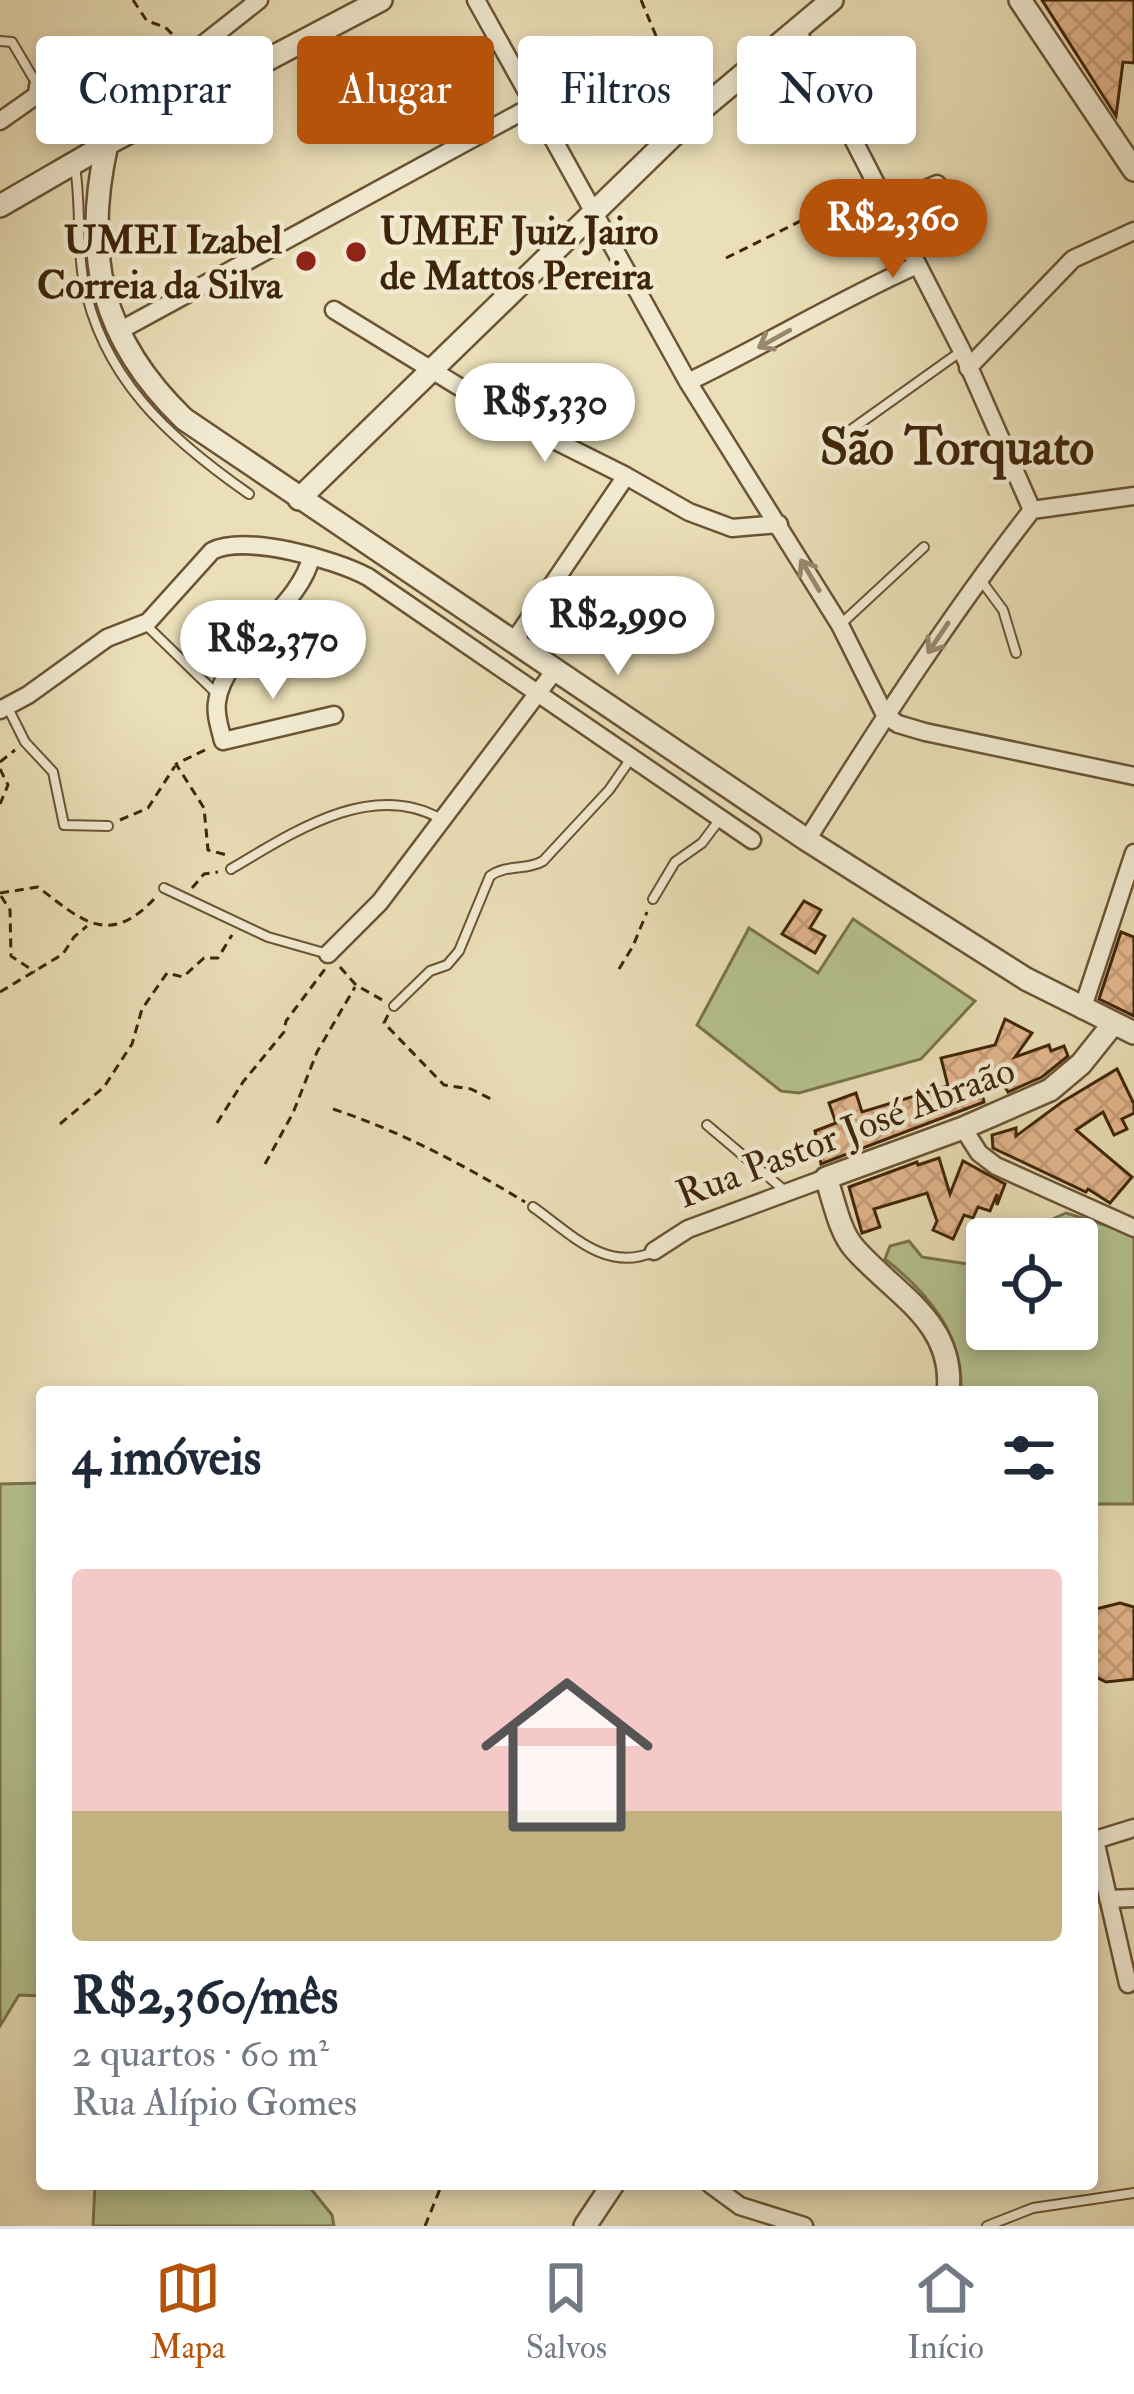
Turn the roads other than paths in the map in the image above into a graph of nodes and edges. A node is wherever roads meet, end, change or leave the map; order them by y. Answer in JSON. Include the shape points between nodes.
{"nodes":[{"id":1,"x":259,"y":0,"type":"edge"},
{"id":2,"x":381,"y":0,"type":"edge"},
{"id":3,"x":476,"y":0,"type":"edge"},
{"id":4,"x":832,"y":0,"type":"edge"},
{"id":5,"x":1020,"y":0,"type":"edge"},
{"id":6,"x":798,"y":32,"type":"junction"},
{"id":7,"x":0,"y":41,"type":"edge"},
{"id":8,"x":518,"y":73,"type":"edge"},
{"id":9,"x":36,"y":83,"type":"edge"},
{"id":10,"x":36,"y":96,"type":"edge"},
{"id":11,"x":518,"y":114,"type":"edge"},
{"id":12,"x":0,"y":121,"type":"edge"},
{"id":13,"x":558,"y":144,"type":"edge"},
{"id":14,"x":90,"y":155,"type":"junction"},
{"id":15,"x":1134,"y":170,"type":"edge"},
{"id":16,"x":0,"y":206,"type":"edge"},
{"id":17,"x":885,"y":207,"type":"junction"},
{"id":18,"x":596,"y":211,"type":"junction"},
{"id":19,"x":1134,"y":231,"type":"edge"},
{"id":20,"x":970,"y":234,"type":"dead end"},
{"id":21,"x":915,"y":266,"type":"junction"},
{"id":22,"x":334,"y":310,"type":"dead end"},
{"id":23,"x":118,"y":331,"type":"junction"},
{"id":24,"x":965,"y":359,"type":"junction"},
{"id":25,"x":433,"y":371,"type":"junction"},
{"id":26,"x":688,"y":382,"type":"junction"},
{"id":27,"x":852,"y":429,"type":"dead end"},
{"id":28,"x":626,"y":476,"type":"junction"},
{"id":29,"x":249,"y":494,"type":"dead end"},
{"id":30,"x":1134,"y":496,"type":"edge"},
{"id":31,"x":299,"y":499,"type":"junction"},
{"id":32,"x":1032,"y":510,"type":"junction"},
{"id":33,"x":779,"y":524,"type":"junction"},
{"id":34,"x":924,"y":547,"type":"dead end"},
{"id":35,"x":310,"y":557,"type":"junction"},
{"id":36,"x":980,"y":578,"type":"junction"},
{"id":37,"x":146,"y":624,"type":"junction"},
{"id":38,"x":840,"y":625,"type":"junction"},
{"id":39,"x":514,"y":641,"type":"junction"},
{"id":40,"x":1016,"y":653,"type":"dead end"},
{"id":41,"x":556,"y":669,"type":"junction"},
{"id":42,"x":538,"y":693,"type":"junction"},
{"id":43,"x":218,"y":695,"type":"junction"},
{"id":44,"x":4,"y":708,"type":"edge"},
{"id":45,"x":334,"y":715,"type":"dead end"},
{"id":46,"x":885,"y":715,"type":"junction"},
{"id":47,"x":915,"y":730,"type":"junction"},
{"id":48,"x":871,"y":738,"type":"junction"},
{"id":49,"x":632,"y":757,"type":"junction"},
{"id":50,"x":1134,"y":776,"type":"edge"},
{"id":51,"x":720,"y":818,"type":"junction"},
{"id":52,"x":442,"y":820,"type":"junction"},
{"id":53,"x":108,"y":826,"type":"road end"},
{"id":54,"x":752,"y":840,"type":"dead end"},
{"id":55,"x":807,"y":840,"type":"junction"},
{"id":56,"x":1134,"y":853,"type":"edge"},
{"id":57,"x":231,"y":869,"type":"road end"},
{"id":58,"x":164,"y":888,"type":"road end"},
{"id":59,"x":652,"y":899,"type":"road end"},
{"id":60,"x":328,"y":954,"type":"joint"},
{"id":61,"x":394,"y":1006,"type":"road end"},
{"id":62,"x":1082,"y":1010,"type":"junction"},
{"id":63,"x":1123,"y":1029,"type":"edge"},
{"id":64,"x":707,"y":1125,"type":"dead end"},
{"id":65,"x":962,"y":1128,"type":"junction"},
{"id":66,"x":826,"y":1178,"type":"junction"},
{"id":67,"x":786,"y":1192,"type":"junction"},
{"id":68,"x":533,"y":1208,"type":"road end"},
{"id":69,"x":1134,"y":1228,"type":"edge"},
{"id":70,"x":654,"y":1251,"type":"joint"},
{"id":71,"x":948,"y":1386,"type":"edge"},
{"id":72,"x":1134,"y":1828,"type":"edge"},
{"id":73,"x":1098,"y":1839,"type":"edge"},
{"id":74,"x":1098,"y":1857,"type":"edge"},
{"id":75,"x":1134,"y":1898,"type":"edge"},
{"id":76,"x":1108,"y":1899,"type":"junction"},
{"id":77,"x":1128,"y":1984,"type":"dead end"},
{"id":78,"x":609,"y":2190,"type":"edge"},
{"id":79,"x":718,"y":2190,"type":"edge"},
{"id":80,"x":1134,"y":2193,"type":"edge"},
{"id":81,"x":585,"y":2226,"type":"edge"},
{"id":82,"x":804,"y":2226,"type":"edge"},
{"id":83,"x":987,"y":2226,"type":"edge"}],
"edges":[{"from":1,"to":14,"type":"street","via":[[150,86],[120,86]]},
{"from":2,"to":14,"type":"street"},
{"from":3,"to":8,"type":"street"},
{"from":4,"to":6,"type":"street"},
{"from":5,"to":15,"type":"street"},
{"from":6,"to":17,"type":"street"},
{"from":6,"to":18,"type":"street","via":[[690,119]]},
{"from":7,"to":9,"type":"lane","via":[[12,42]]},
{"from":10,"to":12,"type":"street"},
{"from":11,"to":23,"type":"street"},
{"from":13,"to":18,"type":"street"},
{"from":14,"to":16,"type":"street"},
{"from":14,"to":23,"type":"street","via":[[100,280]]},
{"from":14,"to":29,"type":"lane","via":[[87,297],[119,374],[170,434]]},
{"from":17,"to":20,"type":"street","via":[[937,184]]},
{"from":17,"to":21,"type":"street"},
{"from":18,"to":25,"type":"street"},
{"from":18,"to":26,"type":"street"},
{"from":19,"to":24,"type":"street","via":[[1073,259]]},
{"from":21,"to":24,"type":"street"},
{"from":21,"to":26,"type":"street","one_way":true},
{"from":22,"to":25,"type":"street"},
{"from":23,"to":31,"type":"street","via":[[184,419]]},
{"from":24,"to":27,"type":"lane"},
{"from":24,"to":32,"type":"street"},
{"from":25,"to":28,"type":"street"},
{"from":25,"to":31,"type":"street"},
{"from":26,"to":33,"type":"street"},
{"from":28,"to":33,"type":"street","via":[[717,524]]},
{"from":28,"to":39,"type":"street"},
{"from":30,"to":32,"type":"street"},
{"from":31,"to":39,"type":"street"},
{"from":32,"to":36,"type":"street"},
{"from":38,"to":33,"type":"street","one_way":true},
{"from":34,"to":38,"type":"lane"},
{"from":35,"to":37,"type":"street","via":[[218,548]]},
{"from":35,"to":42,"type":"street","via":[[368,577]]},
{"from":35,"to":43,"type":"street","via":[[302,581]]},
{"from":36,"to":40,"type":"lane","via":[[1004,610]]},
{"from":36,"to":46,"type":"street","one_way":true},
{"from":37,"to":43,"type":"lane"},
{"from":37,"to":44,"type":"street","via":[[99,643]]},
{"from":38,"to":46,"type":"street"},
{"from":39,"to":41,"type":"street"},
{"from":41,"to":42,"type":"street"},
{"from":41,"to":55,"type":"street"},
{"from":42,"to":49,"type":"street"},
{"from":42,"to":52,"type":"street"},
{"from":43,"to":45,"type":"street","via":[[223,741]]},
{"from":44,"to":53,"type":"lane","via":[[53,772],[64,825]]},
{"from":46,"to":47,"type":"street"},
{"from":46,"to":48,"type":"street"},
{"from":47,"to":48,"type":"street"},
{"from":47,"to":50,"type":"street"},
{"from":48,"to":55,"type":"street"},
{"from":49,"to":51,"type":"street"},
{"from":49,"to":61,"type":"lane","via":[[543,861],[490,876],[459,951]]},
{"from":51,"to":54,"type":"street"},
{"from":51,"to":59,"type":"lane","via":[[675,862]]},
{"from":52,"to":57,"type":"lane","via":[[406,804],[371,805],[296,831]]},
{"from":52,"to":60,"type":"street"},
{"from":55,"to":62,"type":"street"},
{"from":56,"to":62,"type":"street"},
{"from":58,"to":60,"type":"lane","via":[[268,938]]},
{"from":62,"to":63,"type":"street"},
{"from":63,"to":65,"type":"street","name":"Rua Pastor José Abraão","via":[[1065,1080]]},
{"from":64,"to":67,"type":"lane"},
{"from":65,"to":66,"type":"street","name":"Rua Pastor José Abraão"},
{"from":65,"to":69,"type":"street","via":[[996,1166]]},
{"from":66,"to":67,"type":"street","name":"Rua Pastor José Abraão"},
{"from":66,"to":71,"type":"street","via":[[851,1245],[902,1290],[939,1338]]},
{"from":67,"to":70,"type":"street","name":"Rua Pastor José Abraão","via":[[688,1228]]},
{"from":68,"to":70,"type":"lane","name":"Rua Pastor José Abraão","via":[[610,1258]]},
{"from":72,"to":73,"type":"street"},
{"from":74,"to":76,"type":"street"},
{"from":75,"to":76,"type":"street"},
{"from":76,"to":77,"type":"street"},
{"from":78,"to":81,"type":"street"},
{"from":79,"to":82,"type":"street","via":[[740,2206]]},
{"from":80,"to":83,"type":"lane","via":[[1033,2208]]}]}
